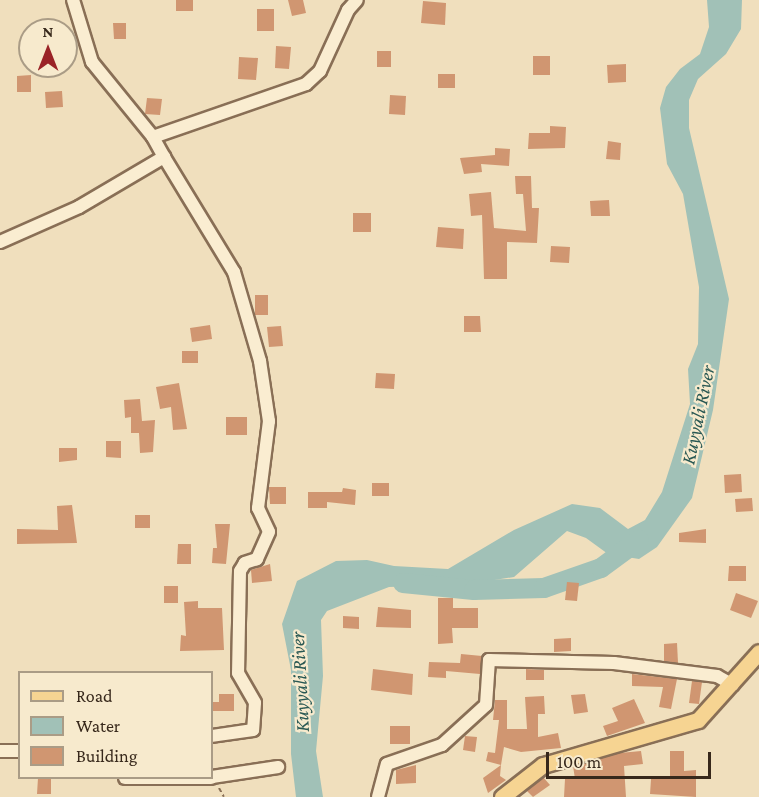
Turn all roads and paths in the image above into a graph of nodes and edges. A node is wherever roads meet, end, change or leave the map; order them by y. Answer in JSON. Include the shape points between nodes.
{"nodes":[{"id":1,"x":73,"y":0,"type":"edge"},
{"id":2,"x":357,"y":0,"type":"edge"},
{"id":3,"x":153,"y":138,"type":"junction"},
{"id":4,"x":164,"y":157,"type":"junction"},
{"id":5,"x":0,"y":242,"type":"edge"},
{"id":6,"x":759,"y":652,"type":"edge"},
{"id":7,"x":733,"y":686,"type":"junction"},
{"id":8,"x":213,"y":736,"type":"edge"},
{"id":9,"x":0,"y":751,"type":"edge"},
{"id":10,"x":18,"y":751,"type":"edge"},
{"id":11,"x":278,"y":767,"type":"dead end"},
{"id":12,"x":213,"y":777,"type":"edge"},
{"id":13,"x":378,"y":797,"type":"edge"},
{"id":14,"x":502,"y":797,"type":"edge"}],
"edges":[{"from":1,"to":3,"type":"street","via":[[92,62]]},
{"from":2,"to":3,"type":"street","via":[[348,10],[320,71],[306,84]]},
{"from":3,"to":4,"type":"street"},
{"from":4,"to":5,"type":"street","via":[[79,207]]},
{"from":4,"to":8,"type":"street","via":[[234,272],[260,361],[269,421],[258,508],[269,532],[257,559],[245,563],[240,571],[237,673],[255,703],[253,730]]},
{"from":6,"to":7,"type":"main road"},
{"from":7,"to":13,"type":"street","via":[[717,676],[614,663],[489,660],[486,705],[442,745],[387,764]]},
{"from":7,"to":14,"type":"main road","via":[[699,720],[543,765]]},
{"from":9,"to":10,"type":"street"},
{"from":11,"to":12,"type":"street"}]}
